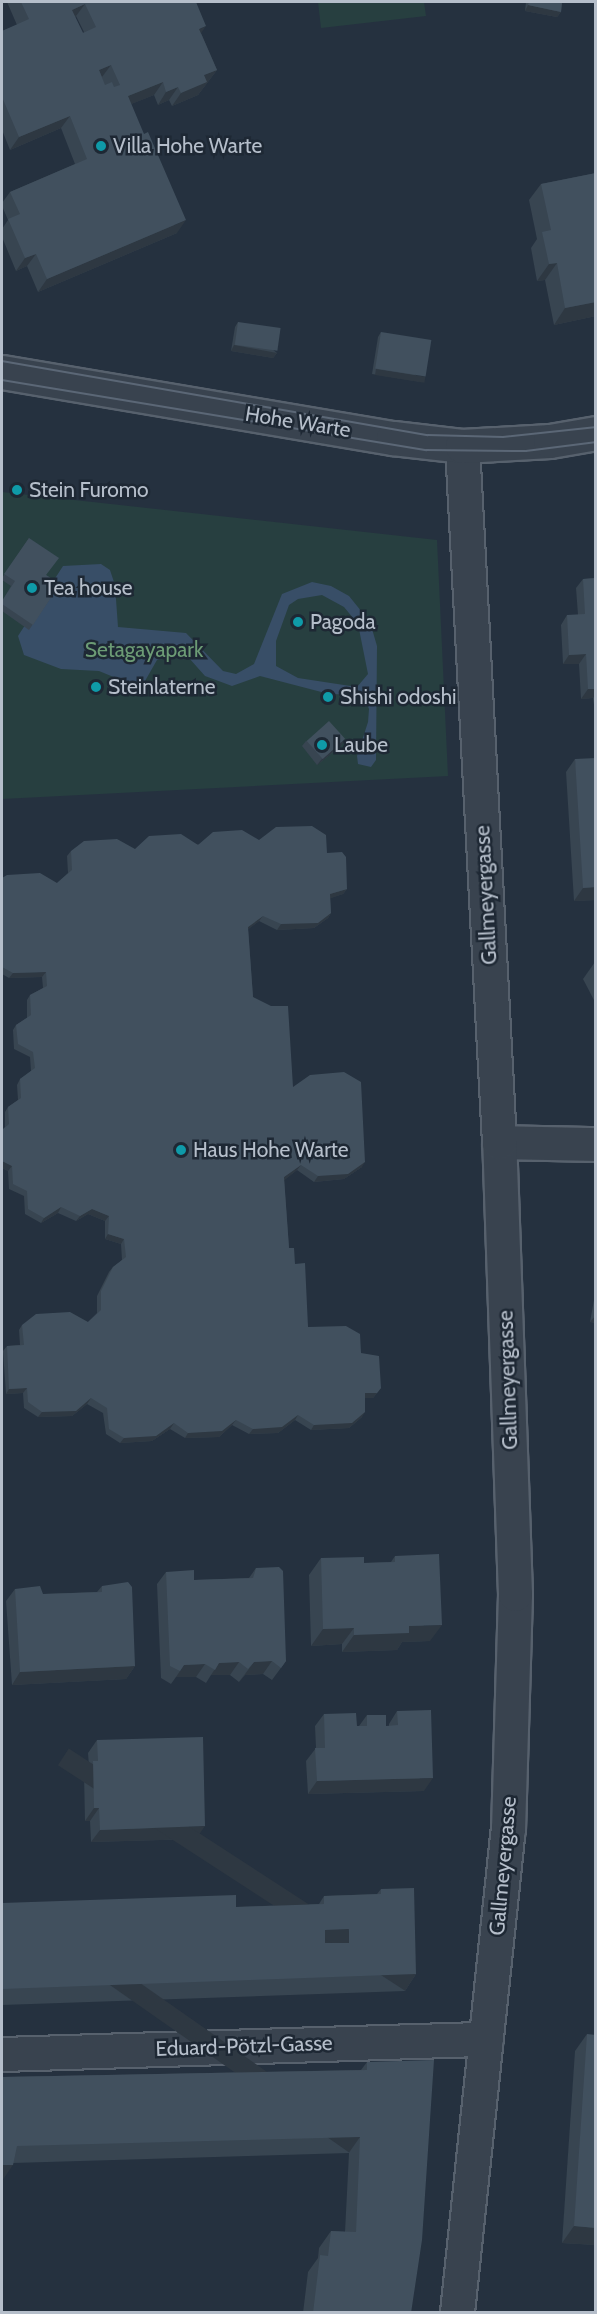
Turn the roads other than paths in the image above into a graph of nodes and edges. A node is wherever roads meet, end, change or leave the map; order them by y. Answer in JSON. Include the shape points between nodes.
{"nodes":[{"id":1,"x":2,"y":372,"type":"edge"},
{"id":2,"x":596,"y":433,"type":"edge"},
{"id":3,"x":462,"y":446,"type":"junction"},
{"id":4,"x":499,"y":1142,"type":"junction"},
{"id":5,"x":596,"y":1144,"type":"edge"},
{"id":6,"x":486,"y":2039,"type":"junction"},
{"id":7,"x":2,"y":2054,"type":"edge"},
{"id":8,"x":457,"y":2313,"type":"edge"}],
"edges":[{"from":1,"to":3,"type":"street","name":"Hohe Warte","via":[[393,438]]},
{"from":2,"to":3,"type":"street","name":"Hohe Warte","via":[[550,441]]},
{"from":3,"to":4,"type":"street","name":"Gallmeyergasse"},
{"from":4,"to":5,"type":"street"},
{"from":4,"to":6,"type":"street","name":"Gallmeyergasse","via":[[515,1594],[508,1830]]},
{"from":6,"to":7,"type":"street","name":"Eduard-Pötzl-Gasse"},
{"from":6,"to":8,"type":"street","name":"Gallmeyergasse"}]}
